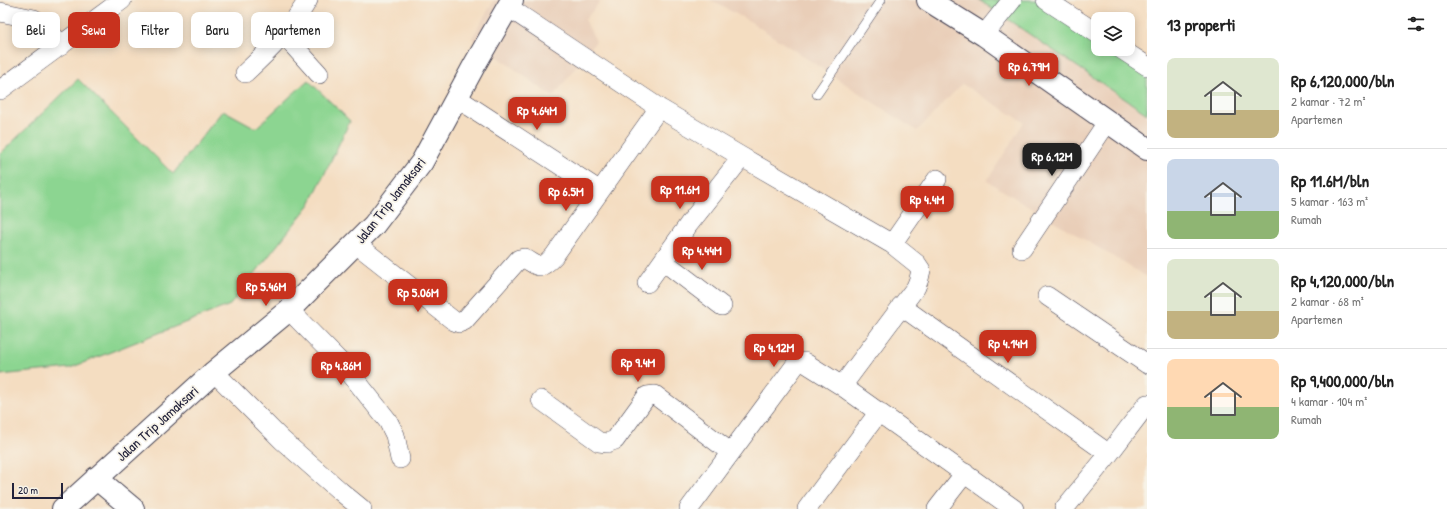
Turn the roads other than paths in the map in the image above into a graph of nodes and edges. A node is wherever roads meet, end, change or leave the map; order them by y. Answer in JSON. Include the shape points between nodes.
{"nodes":[{"id":1,"x":122,"y":0,"type":"edge"},
{"id":2,"x":308,"y":0,"type":"edge"},
{"id":3,"x":881,"y":0,"type":"edge"},
{"id":4,"x":928,"y":0,"type":"edge"},
{"id":5,"x":1012,"y":0,"type":"edge"},
{"id":6,"x":1046,"y":0,"type":"edge"},
{"id":7,"x":510,"y":4,"type":"edge"},
{"id":8,"x":0,"y":12,"type":"edge"},
{"id":9,"x":300,"y":12,"type":"edge"},
{"id":10,"x":1091,"y":29,"type":"edge"},
{"id":11,"x":984,"y":35,"type":"junction"},
{"id":12,"x":61,"y":46,"type":"junction"},
{"id":13,"x":272,"y":48,"type":"edge"},
{"id":14,"x":296,"y":48,"type":"edge"},
{"id":15,"x":1132,"y":56,"type":"edge"},
{"id":16,"x":1147,"y":66,"type":"edge"},
{"id":17,"x":245,"y":72,"type":"dead end"},
{"id":18,"x":319,"y":74,"type":"dead end"},
{"id":19,"x":0,"y":90,"type":"edge"},
{"id":20,"x":817,"y":94,"type":"dead end"},
{"id":21,"x":458,"y":96,"type":"junction"},
{"id":22,"x":660,"y":108,"type":"junction"},
{"id":23,"x":1108,"y":121,"type":"junction"},
{"id":24,"x":1147,"y":149,"type":"edge"},
{"id":25,"x":742,"y":157,"type":"junction"},
{"id":26,"x":937,"y":178,"type":"dead end"},
{"id":27,"x":600,"y":191,"type":"junction"},
{"id":28,"x":356,"y":244,"type":"junction"},
{"id":29,"x":892,"y":244,"type":"junction"},
{"id":30,"x":1022,"y":249,"type":"dead end"},
{"id":31,"x":663,"y":261,"type":"junction"},
{"id":32,"x":647,"y":283,"type":"dead end"},
{"id":33,"x":1047,"y":296,"type":"dead end"},
{"id":34,"x":722,"y":306,"type":"dead end"},
{"id":35,"x":901,"y":306,"type":"junction"},
{"id":36,"x":289,"y":310,"type":"junction"},
{"id":37,"x":1147,"y":364,"type":"edge"},
{"id":38,"x":214,"y":372,"type":"junction"},
{"id":39,"x":842,"y":386,"type":"junction"},
{"id":40,"x":541,"y":400,"type":"dead end"},
{"id":41,"x":1147,"y":404,"type":"edge"},
{"id":42,"x":879,"y":412,"type":"junction"},
{"id":43,"x":730,"y":452,"type":"junction"},
{"id":44,"x":1109,"y":454,"type":"junction"},
{"id":45,"x":400,"y":459,"type":"dead end"},
{"id":46,"x":965,"y":473,"type":"junction"},
{"id":47,"x":96,"y":478,"type":"junction"},
{"id":48,"x":63,"y":509,"type":"edge"},
{"id":49,"x":133,"y":509,"type":"edge"},
{"id":50,"x":362,"y":509,"type":"edge"},
{"id":51,"x":689,"y":509,"type":"edge"},
{"id":52,"x":808,"y":509,"type":"edge"},
{"id":53,"x":937,"y":509,"type":"edge"},
{"id":54,"x":1014,"y":509,"type":"edge"},
{"id":55,"x":1064,"y":509,"type":"edge"}],
"edges":[{"from":1,"to":12,"type":"street"},
{"from":2,"to":9,"type":"street"},
{"from":3,"to":20,"type":"lane"},
{"from":4,"to":11,"type":"main road"},
{"from":5,"to":11,"type":"street"},
{"from":6,"to":10,"type":"street"},
{"from":7,"to":21,"type":"main road","name":"Jalan Trip Jamaksari"},
{"from":7,"to":22,"type":"street"},
{"from":8,"to":12,"type":"street","via":[[34,19],[46,27]]},
{"from":11,"to":23,"type":"main road"},
{"from":12,"to":19,"type":"street"},
{"from":13,"to":17,"type":"street"},
{"from":14,"to":18,"type":"street"},
{"from":15,"to":16,"type":"street"},
{"from":21,"to":27,"type":"street"},
{"from":21,"to":28,"type":"main road","name":"Jalan Trip Jamaksari","via":[[422,162],[374,225]]},
{"from":22,"to":25,"type":"street"},
{"from":22,"to":27,"type":"street"},
{"from":23,"to":24,"type":"main road"},
{"from":23,"to":30,"type":"street"},
{"from":25,"to":29,"type":"street"},
{"from":25,"to":31,"type":"street"},
{"from":26,"to":29,"type":"street"},
{"from":27,"to":28,"type":"street","via":[[548,262],[536,266],[524,258],[519,259],[464,321],[459,323]]},
{"from":28,"to":36,"type":"main road","name":"Jalan Trip Jamaksari"},
{"from":29,"to":35,"type":"street","via":[[917,264],[920,270],[916,287]]},
{"from":31,"to":32,"type":"street"},
{"from":31,"to":34,"type":"street"},
{"from":33,"to":37,"type":"street"},
{"from":35,"to":39,"type":"street"},
{"from":35,"to":44,"type":"street"},
{"from":36,"to":38,"type":"main road","name":"Jalan Trip Jamaksari"},
{"from":36,"to":45,"type":"street","via":[[346,368],[388,420],[395,435]]},
{"from":38,"to":47,"type":"main road","name":"Jalan Trip Jamaksari"},
{"from":38,"to":50,"type":"street","via":[[282,440]]},
{"from":39,"to":42,"type":"street"},
{"from":39,"to":43,"type":"street","via":[[804,362],[797,363]]},
{"from":40,"to":43,"type":"street","via":[[599,442],[607,443],[615,440],[647,396],[655,395]]},
{"from":41,"to":44,"type":"street"},
{"from":42,"to":46,"type":"street"},
{"from":42,"to":52,"type":"street"},
{"from":43,"to":51,"type":"street"},
{"from":44,"to":55,"type":"street"},
{"from":46,"to":53,"type":"street"},
{"from":46,"to":54,"type":"street"},
{"from":47,"to":48,"type":"main road","name":"Jalan Trip Jamaksari"},
{"from":47,"to":49,"type":"main road"}]}
